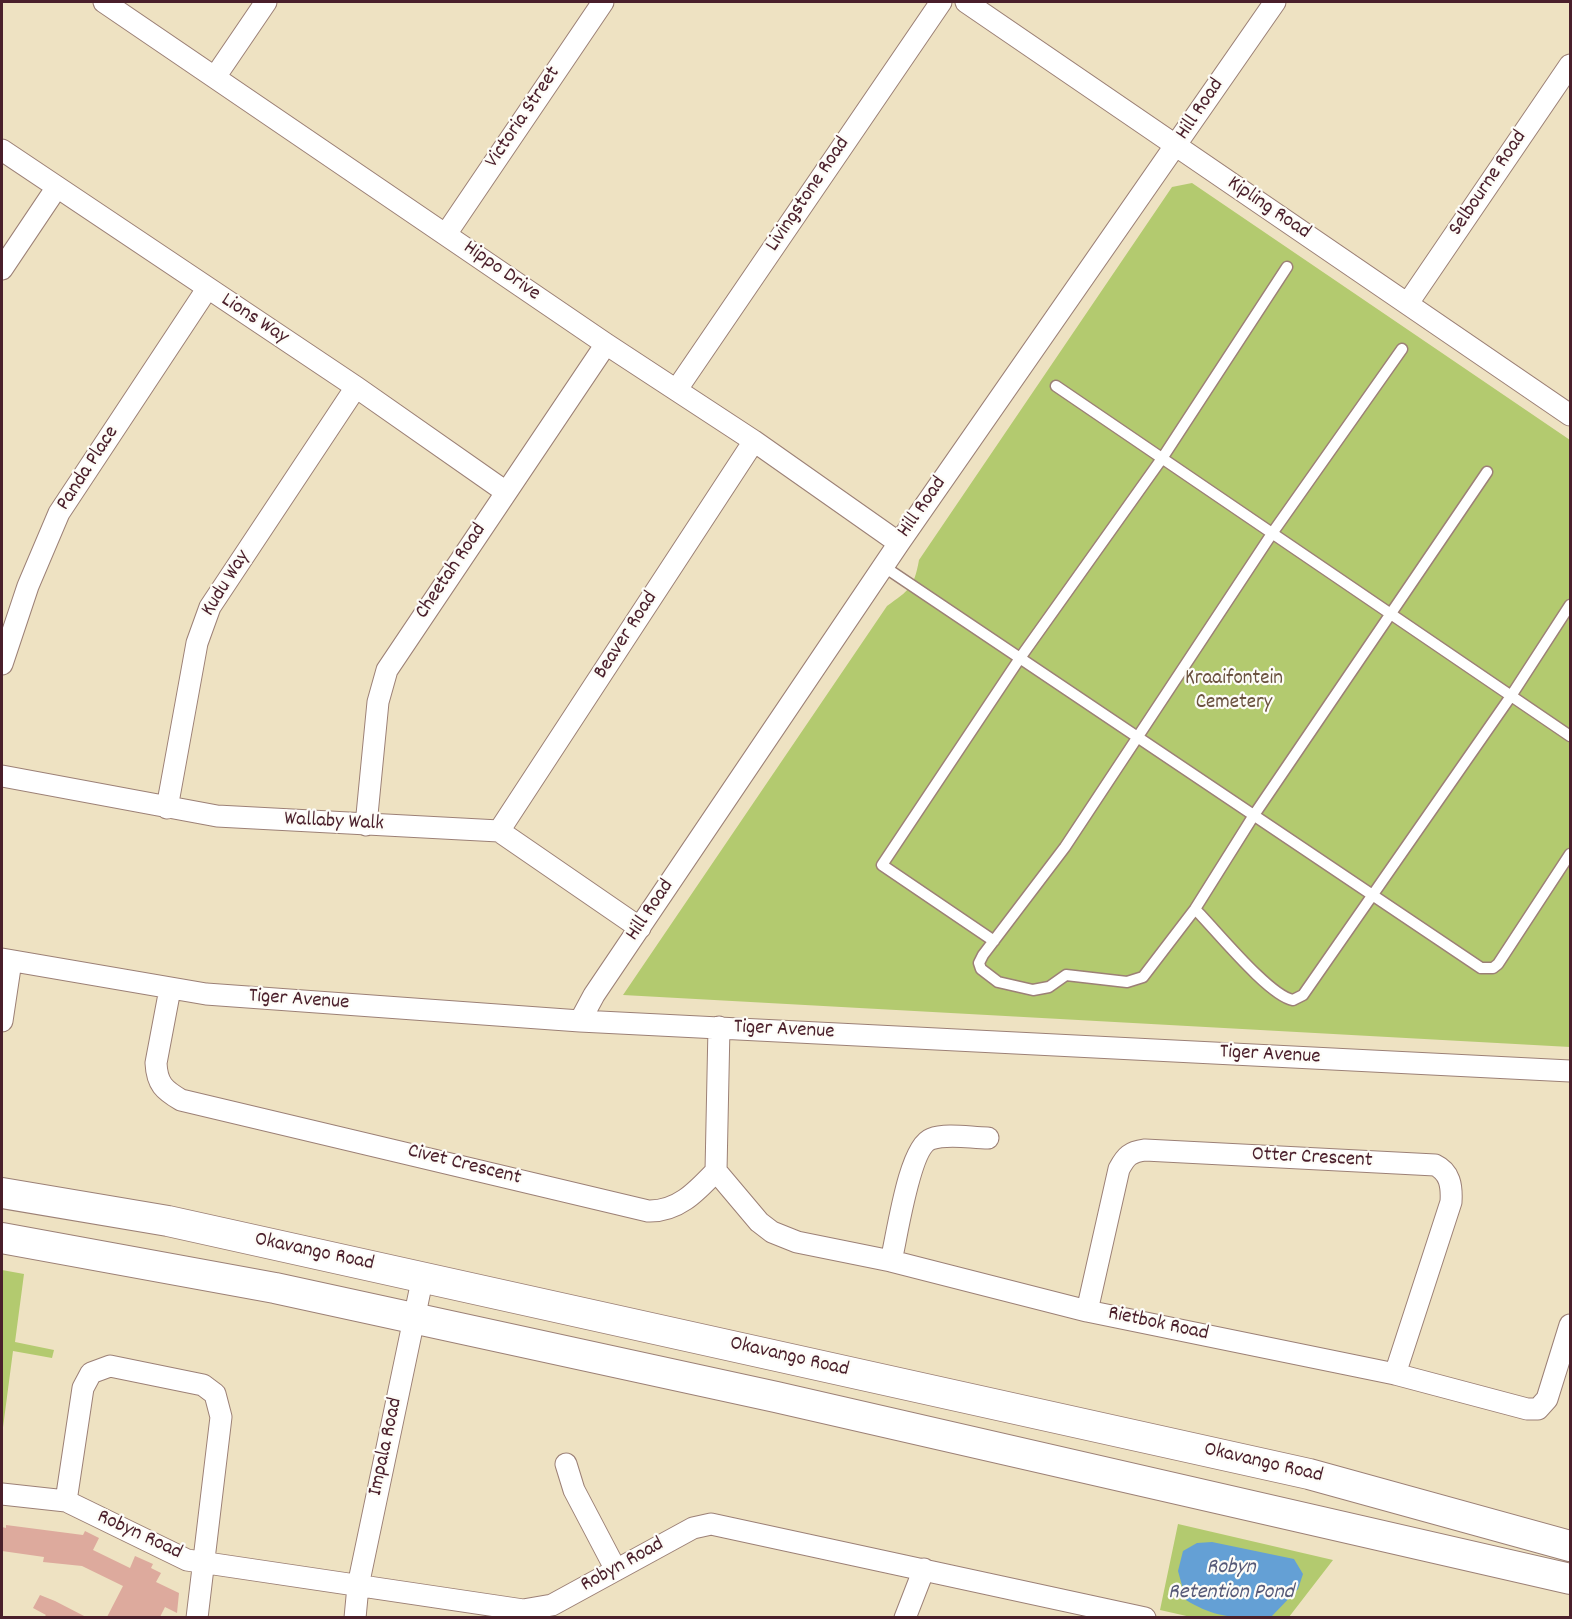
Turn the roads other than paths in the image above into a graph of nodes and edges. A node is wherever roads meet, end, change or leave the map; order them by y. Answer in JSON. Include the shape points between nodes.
{"nodes":[{"id":1,"x":104,"y":2,"type":"edge"},
{"id":2,"x":266,"y":2,"type":"edge"},
{"id":3,"x":603,"y":2,"type":"edge"},
{"id":4,"x":941,"y":2,"type":"edge"},
{"id":5,"x":966,"y":2,"type":"edge"},
{"id":6,"x":1275,"y":2,"type":"edge"},
{"id":7,"x":1570,"y":65,"type":"edge"},
{"id":8,"x":215,"y":77,"type":"junction"},
{"id":9,"x":1176,"y":147,"type":"junction"},
{"id":10,"x":2,"y":150,"type":"edge"},
{"id":11,"x":57,"y":187,"type":"junction"},
{"id":12,"x":446,"y":234,"type":"junction"},
{"id":13,"x":1287,"y":267,"type":"dead end"},
{"id":14,"x":2,"y":269,"type":"edge"},
{"id":15,"x":207,"y":289,"type":"junction"},
{"id":16,"x":1408,"y":303,"type":"junction"},
{"id":17,"x":606,"y":344,"type":"junction"},
{"id":18,"x":1402,"y":349,"type":"dead end"},
{"id":19,"x":1056,"y":386,"type":"dead end"},
{"id":20,"x":356,"y":387,"type":"junction"},
{"id":21,"x":676,"y":389,"type":"junction"},
{"id":22,"x":1570,"y":415,"type":"edge"},
{"id":23,"x":754,"y":441,"type":"junction"},
{"id":24,"x":1163,"y":457,"type":"junction"},
{"id":25,"x":1487,"y":472,"type":"dead end"},
{"id":26,"x":506,"y":492,"type":"junction"},
{"id":27,"x":1273,"y":532,"type":"junction"},
{"id":28,"x":899,"y":543,"type":"junction"},
{"id":29,"x":883,"y":566,"type":"junction"},
{"id":30,"x":1570,"y":605,"type":"edge"},
{"id":31,"x":1392,"y":614,"type":"junction"},
{"id":32,"x":1020,"y":658,"type":"junction"},
{"id":33,"x":2,"y":664,"type":"edge"},
{"id":34,"x":1511,"y":696,"type":"junction"},
{"id":35,"x":1137,"y":736,"type":"junction"},
{"id":36,"x":1570,"y":736,"type":"edge"},
{"id":37,"x":2,"y":776,"type":"edge"},
{"id":38,"x":167,"y":808,"type":"junction"},
{"id":39,"x":1254,"y":815,"type":"junction"},
{"id":40,"x":366,"y":825,"type":"junction"},
{"id":41,"x":499,"y":831,"type":"junction"},
{"id":42,"x":1570,"y":854,"type":"edge"},
{"id":43,"x":1372,"y":894,"type":"junction"},
{"id":44,"x":1195,"y":909,"type":"junction"},
{"id":45,"x":640,"y":928,"type":"junction"},
{"id":46,"x":994,"y":941,"type":"junction"},
{"id":47,"x":6,"y":960,"type":"edge"},
{"id":48,"x":170,"y":989,"type":"junction"},
{"id":49,"x":2,"y":1021,"type":"edge"},
{"id":50,"x":580,"y":1021,"type":"junction"},
{"id":51,"x":719,"y":1027,"type":"junction"},
{"id":52,"x":1570,"y":1071,"type":"edge"},
{"id":53,"x":988,"y":1138,"type":"dead end"},
{"id":54,"x":716,"y":1171,"type":"junction"},
{"id":55,"x":2,"y":1193,"type":"edge"},
{"id":56,"x":2,"y":1238,"type":"edge"},
{"id":57,"x":891,"y":1261,"type":"junction"},
{"id":58,"x":423,"y":1276,"type":"junction"},
{"id":59,"x":1087,"y":1311,"type":"junction"},
{"id":60,"x":413,"y":1319,"type":"junction"},
{"id":61,"x":1570,"y":1325,"type":"edge"},
{"id":62,"x":1395,"y":1374,"type":"junction"},
{"id":63,"x":566,"y":1464,"type":"dead end"},
{"id":64,"x":2,"y":1494,"type":"edge"},
{"id":65,"x":66,"y":1501,"type":"junction"},
{"id":66,"x":1561,"y":1541,"type":"edge"},
{"id":67,"x":204,"y":1563,"type":"junction"},
{"id":68,"x":924,"y":1569,"type":"junction"},
{"id":69,"x":616,"y":1570,"type":"junction"},
{"id":70,"x":1565,"y":1584,"type":"edge"},
{"id":71,"x":358,"y":1586,"type":"junction"},
{"id":72,"x":1080,"y":1610,"type":"edge"},
{"id":73,"x":541,"y":1613,"type":"edge"},
{"id":74,"x":197,"y":1617,"type":"edge"},
{"id":75,"x":355,"y":1617,"type":"edge"},
{"id":76,"x":905,"y":1617,"type":"edge"},
{"id":77,"x":1145,"y":1617,"type":"edge"}],
"edges":[{"from":1,"to":8,"type":"street","name":"Hippo Drive"},
{"from":2,"to":8,"type":"street"},
{"from":3,"to":12,"type":"street","name":"Victoria Street"},
{"from":4,"to":21,"type":"street","name":"Livingstone Road"},
{"from":5,"to":9,"type":"street","name":"Kipling Road"},
{"from":6,"to":9,"type":"street","name":"Hill Road"},
{"from":7,"to":16,"type":"street","name":"Selbourne Road"},
{"from":8,"to":12,"type":"street","name":"Hippo Drive"},
{"from":9,"to":16,"type":"street","name":"Kipling Road"},
{"from":9,"to":28,"type":"street","name":"Hill Road"},
{"from":10,"to":11,"type":"street","name":"Lions Way"},
{"from":11,"to":14,"type":"street"},
{"from":11,"to":15,"type":"street","name":"Lions Way"},
{"from":12,"to":17,"type":"street","name":"Hippo Drive"},
{"from":13,"to":24,"type":"lane"},
{"from":15,"to":20,"type":"street","name":"Lions Way"},
{"from":15,"to":33,"type":"street","name":"Panda Place","via":[[59,513],[28,586]]},
{"from":16,"to":22,"type":"street","name":"Kipling Road"},
{"from":17,"to":21,"type":"street","name":"Hippo Drive"},
{"from":17,"to":26,"type":"street","name":"Cheetah Road"},
{"from":18,"to":27,"type":"lane"},
{"from":19,"to":24,"type":"lane"},
{"from":20,"to":26,"type":"street","name":"Lions Way"},
{"from":20,"to":38,"type":"street","name":"Kudu Way","via":[[210,607],[197,643]]},
{"from":21,"to":23,"type":"street","name":"Hippo Drive"},
{"from":23,"to":28,"type":"street","name":"Hippo Drive"},
{"from":23,"to":41,"type":"street","name":"Beaver Road"},
{"from":24,"to":27,"type":"lane"},
{"from":24,"to":32,"type":"lane"},
{"from":25,"to":31,"type":"lane"},
{"from":26,"to":40,"type":"street","name":"Cheetah Road","via":[[387,670],[378,702]]},
{"from":27,"to":31,"type":"lane"},
{"from":27,"to":35,"type":"lane"},
{"from":28,"to":29,"type":"street","name":"Hill Road"},
{"from":29,"to":32,"type":"lane"},
{"from":29,"to":45,"type":"street","name":"Hill Road"},
{"from":30,"to":34,"type":"lane"},
{"from":31,"to":34,"type":"lane"},
{"from":31,"to":39,"type":"lane"},
{"from":32,"to":35,"type":"lane"},
{"from":32,"to":46,"type":"lane","via":[[882,865]]},
{"from":34,"to":36,"type":"lane"},
{"from":34,"to":43,"type":"lane"},
{"from":35,"to":39,"type":"lane"},
{"from":35,"to":46,"type":"lane","via":[[1065,847]]},
{"from":37,"to":38,"type":"street","name":"Wallaby Walk"},
{"from":38,"to":40,"type":"street","name":"Wallaby Walk","via":[[217,816]]},
{"from":39,"to":43,"type":"lane"},
{"from":39,"to":44,"type":"lane"},
{"from":40,"to":41,"type":"street","name":"Wallaby Walk"},
{"from":41,"to":45,"type":"street"},
{"from":42,"to":43,"type":"lane","via":[[1492,968],[1481,968]]},
{"from":43,"to":44,"type":"lane","via":[[1303,995],[1293,1000],[1280,995],[1252,970]]},
{"from":44,"to":46,"type":"lane","via":[[1136,981],[1066,975],[1040,990],[1015,987],[998,981],[980,967],[980,960]]},
{"from":45,"to":50,"type":"street","name":"Hill Road"},
{"from":47,"to":48,"type":"street","name":"Tiger Avenue"},
{"from":47,"to":49,"type":"street"},
{"from":48,"to":50,"type":"street","name":"Tiger Avenue"},
{"from":48,"to":54,"type":"street","name":"Civet Crescent","via":[[156,1074],[160,1085],[181,1100],[648,1211],[669,1209],[681,1202],[698,1191]]},
{"from":50,"to":51,"type":"street","name":"Tiger Avenue"},
{"from":51,"to":52,"type":"street","name":"Tiger Avenue"},
{"from":51,"to":54,"type":"street"},
{"from":53,"to":57,"type":"street","via":[[935,1138],[921,1147],[913,1165]]},
{"from":54,"to":57,"type":"street","name":"Rietbok Road","via":[[772,1232],[797,1242]]},
{"from":55,"to":58,"type":"main road","name":"Okavango Road","via":[[168,1221]]},
{"from":56,"to":60,"type":"main road","name":"Okavango Road","via":[[275,1287]]},
{"from":57,"to":59,"type":"street","name":"Rietbok Road"},
{"from":58,"to":60,"type":"street","name":"Impala Road"},
{"from":58,"to":66,"type":"main road","name":"Okavango Road","via":[[1309,1474]]},
{"from":59,"to":62,"type":"street","name":"Rietbok Road"},
{"from":59,"to":62,"type":"street","name":"Otter Crescent","via":[[1119,1169],[1131,1153],[1145,1150],[1435,1166],[1449,1179],[1451,1202]]},
{"from":60,"to":70,"type":"main road","name":"Okavango Road","via":[[776,1397],[1529,1569]]},
{"from":60,"to":71,"type":"street","name":"Impala Road"},
{"from":61,"to":62,"type":"street","name":"Rietbok Road","via":[[1547,1400],[1538,1408],[1527,1409]]},
{"from":63,"to":69,"type":"street","via":[[574,1490]]},
{"from":64,"to":65,"type":"street","name":"Robyn Road"},
{"from":65,"to":67,"type":"street","name":"Robyn Road","via":[[187,1560]]},
{"from":65,"to":67,"type":"street","via":[[83,1388],[91,1373],[110,1366],[203,1385],[215,1394],[221,1409]]},
{"from":67,"to":71,"type":"street","name":"Robyn Road"},
{"from":67,"to":74,"type":"street"},
{"from":68,"to":69,"type":"street","name":"Robyn Road","via":[[711,1524],[693,1528]]},
{"from":68,"to":72,"type":"street","name":"Robyn Road"},
{"from":68,"to":76,"type":"street"},
{"from":69,"to":73,"type":"street","name":"Robyn Road"},
{"from":71,"to":73,"type":"street","name":"Robyn Road"},
{"from":71,"to":75,"type":"street","name":"Impala Road"},
{"from":72,"to":77,"type":"street","name":"Robyn Road"}]}
